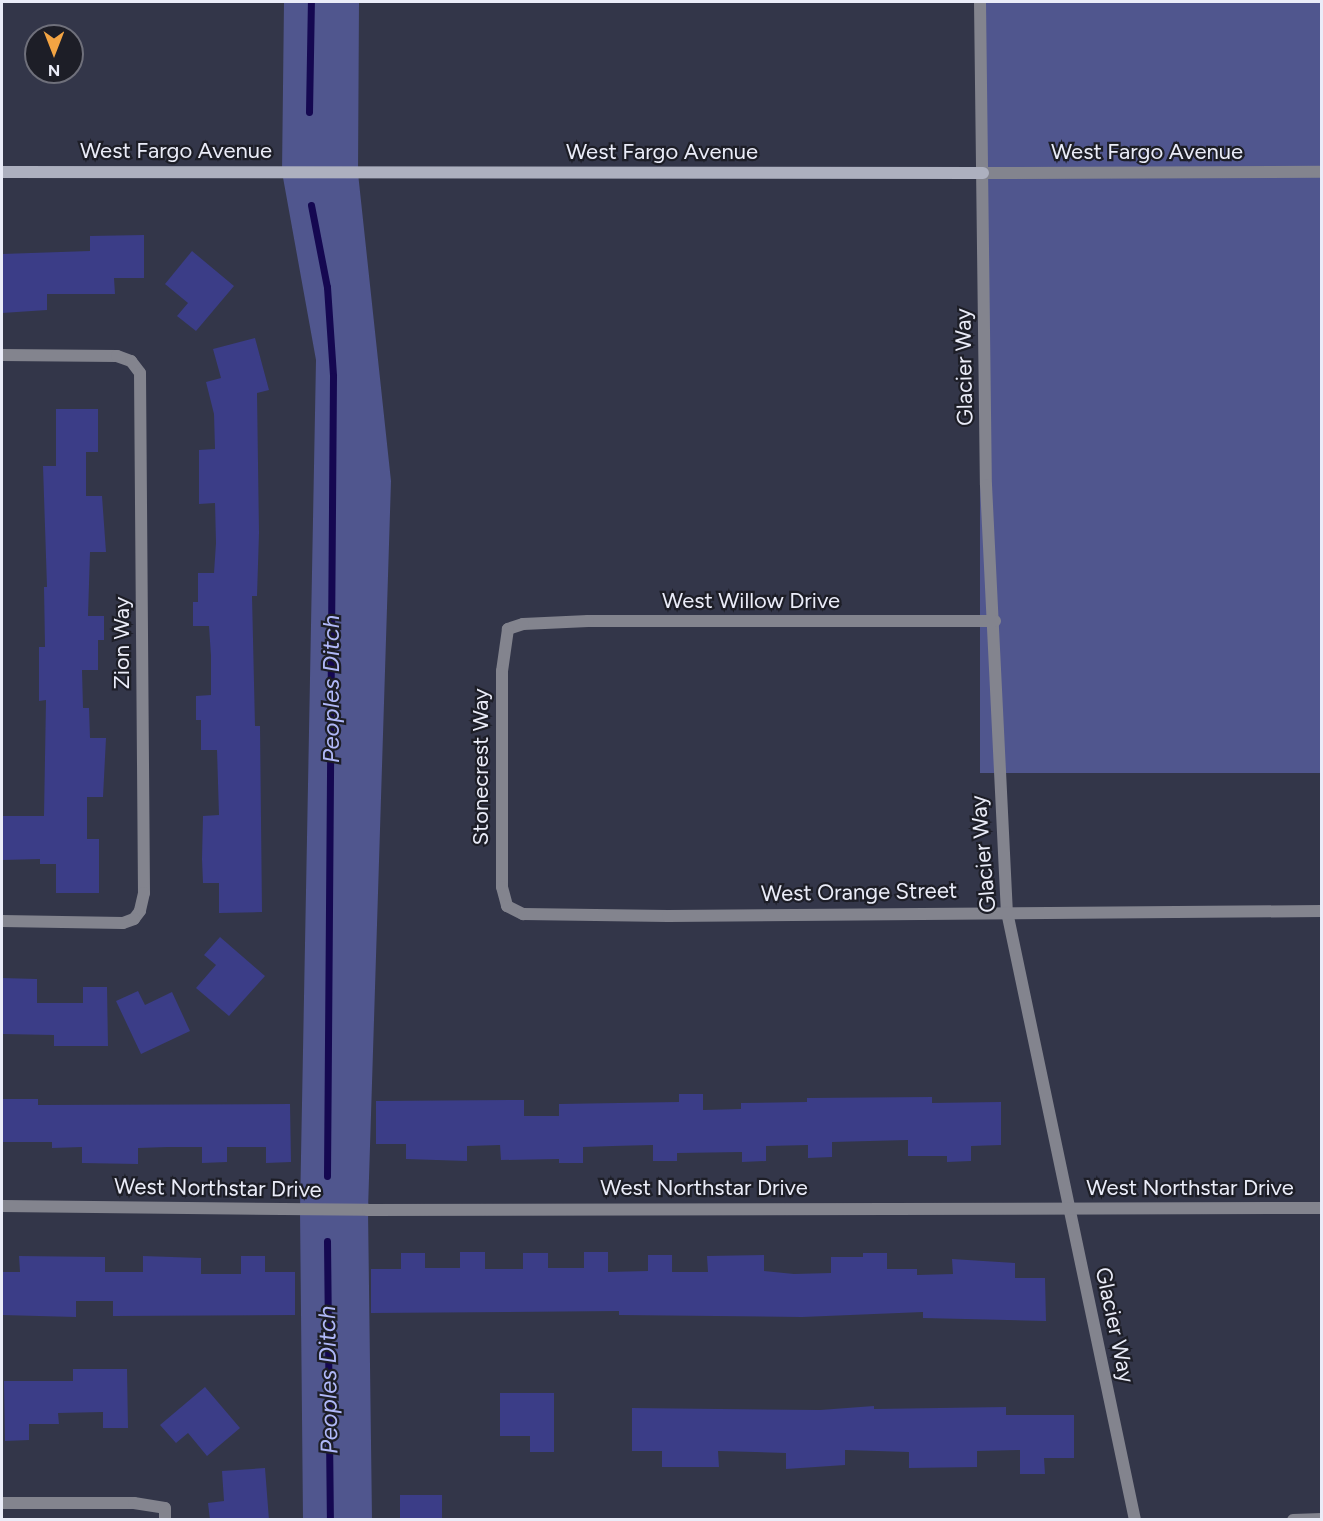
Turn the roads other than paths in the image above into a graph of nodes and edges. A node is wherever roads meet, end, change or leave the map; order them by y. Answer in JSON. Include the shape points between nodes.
{"nodes":[{"id":1,"x":980,"y":2,"type":"edge"},
{"id":2,"x":2,"y":172,"type":"edge"},
{"id":3,"x":1322,"y":172,"type":"edge"},
{"id":4,"x":982,"y":173,"type":"junction"},
{"id":5,"x":2,"y":355,"type":"edge"},
{"id":6,"x":995,"y":621,"type":"junction"},
{"id":7,"x":508,"y":629,"type":"joint"},
{"id":8,"x":507,"y":906,"type":"joint"},
{"id":9,"x":1322,"y":911,"type":"edge"},
{"id":10,"x":1007,"y":912,"type":"junction"},
{"id":11,"x":2,"y":921,"type":"edge"},
{"id":12,"x":2,"y":1206,"type":"edge"},
{"id":13,"x":1322,"y":1208,"type":"edge"},
{"id":14,"x":1069,"y":1209,"type":"junction"},
{"id":15,"x":2,"y":1503,"type":"edge"},
{"id":16,"x":165,"y":1514,"type":"edge"},
{"id":17,"x":1322,"y":1519,"type":"edge"},
{"id":18,"x":1135,"y":1520,"type":"edge"},
{"id":19,"x":1293,"y":1520,"type":"edge"}],
"edges":[{"from":1,"to":4,"type":"street","name":"Glacier Way"},
{"from":2,"to":4,"type":"main road","name":"West Fargo Avenue"},
{"from":3,"to":4,"type":"street","name":"West Fargo Avenue"},
{"from":4,"to":6,"type":"street","name":"Glacier Way","via":[[986,485]]},
{"from":5,"to":11,"type":"street","name":"Zion Way","via":[[93,353],[117,356],[136,366],[142,398],[144,893],[134,920],[69,924]]},
{"from":6,"to":7,"type":"street","name":"West Willow Drive","via":[[588,621],[523,624]]},
{"from":6,"to":10,"type":"street","name":"Glacier Way","via":[[998,773]]},
{"from":7,"to":8,"type":"street","name":"Stonecrest Way","via":[[502,671],[502,887]]},
{"from":8,"to":10,"type":"street","name":"West Orange Street","via":[[523,914]]},
{"from":9,"to":10,"type":"street","name":"West Orange Street"},
{"from":10,"to":14,"type":"street","name":"Glacier Way"},
{"from":12,"to":14,"type":"street","name":"West Northstar Drive"},
{"from":13,"to":14,"type":"street","name":"West Northstar Drive"},
{"from":14,"to":18,"type":"street","name":"Glacier Way"},
{"from":15,"to":16,"type":"street","via":[[134,1503]]},
{"from":17,"to":19,"type":"street"}]}
